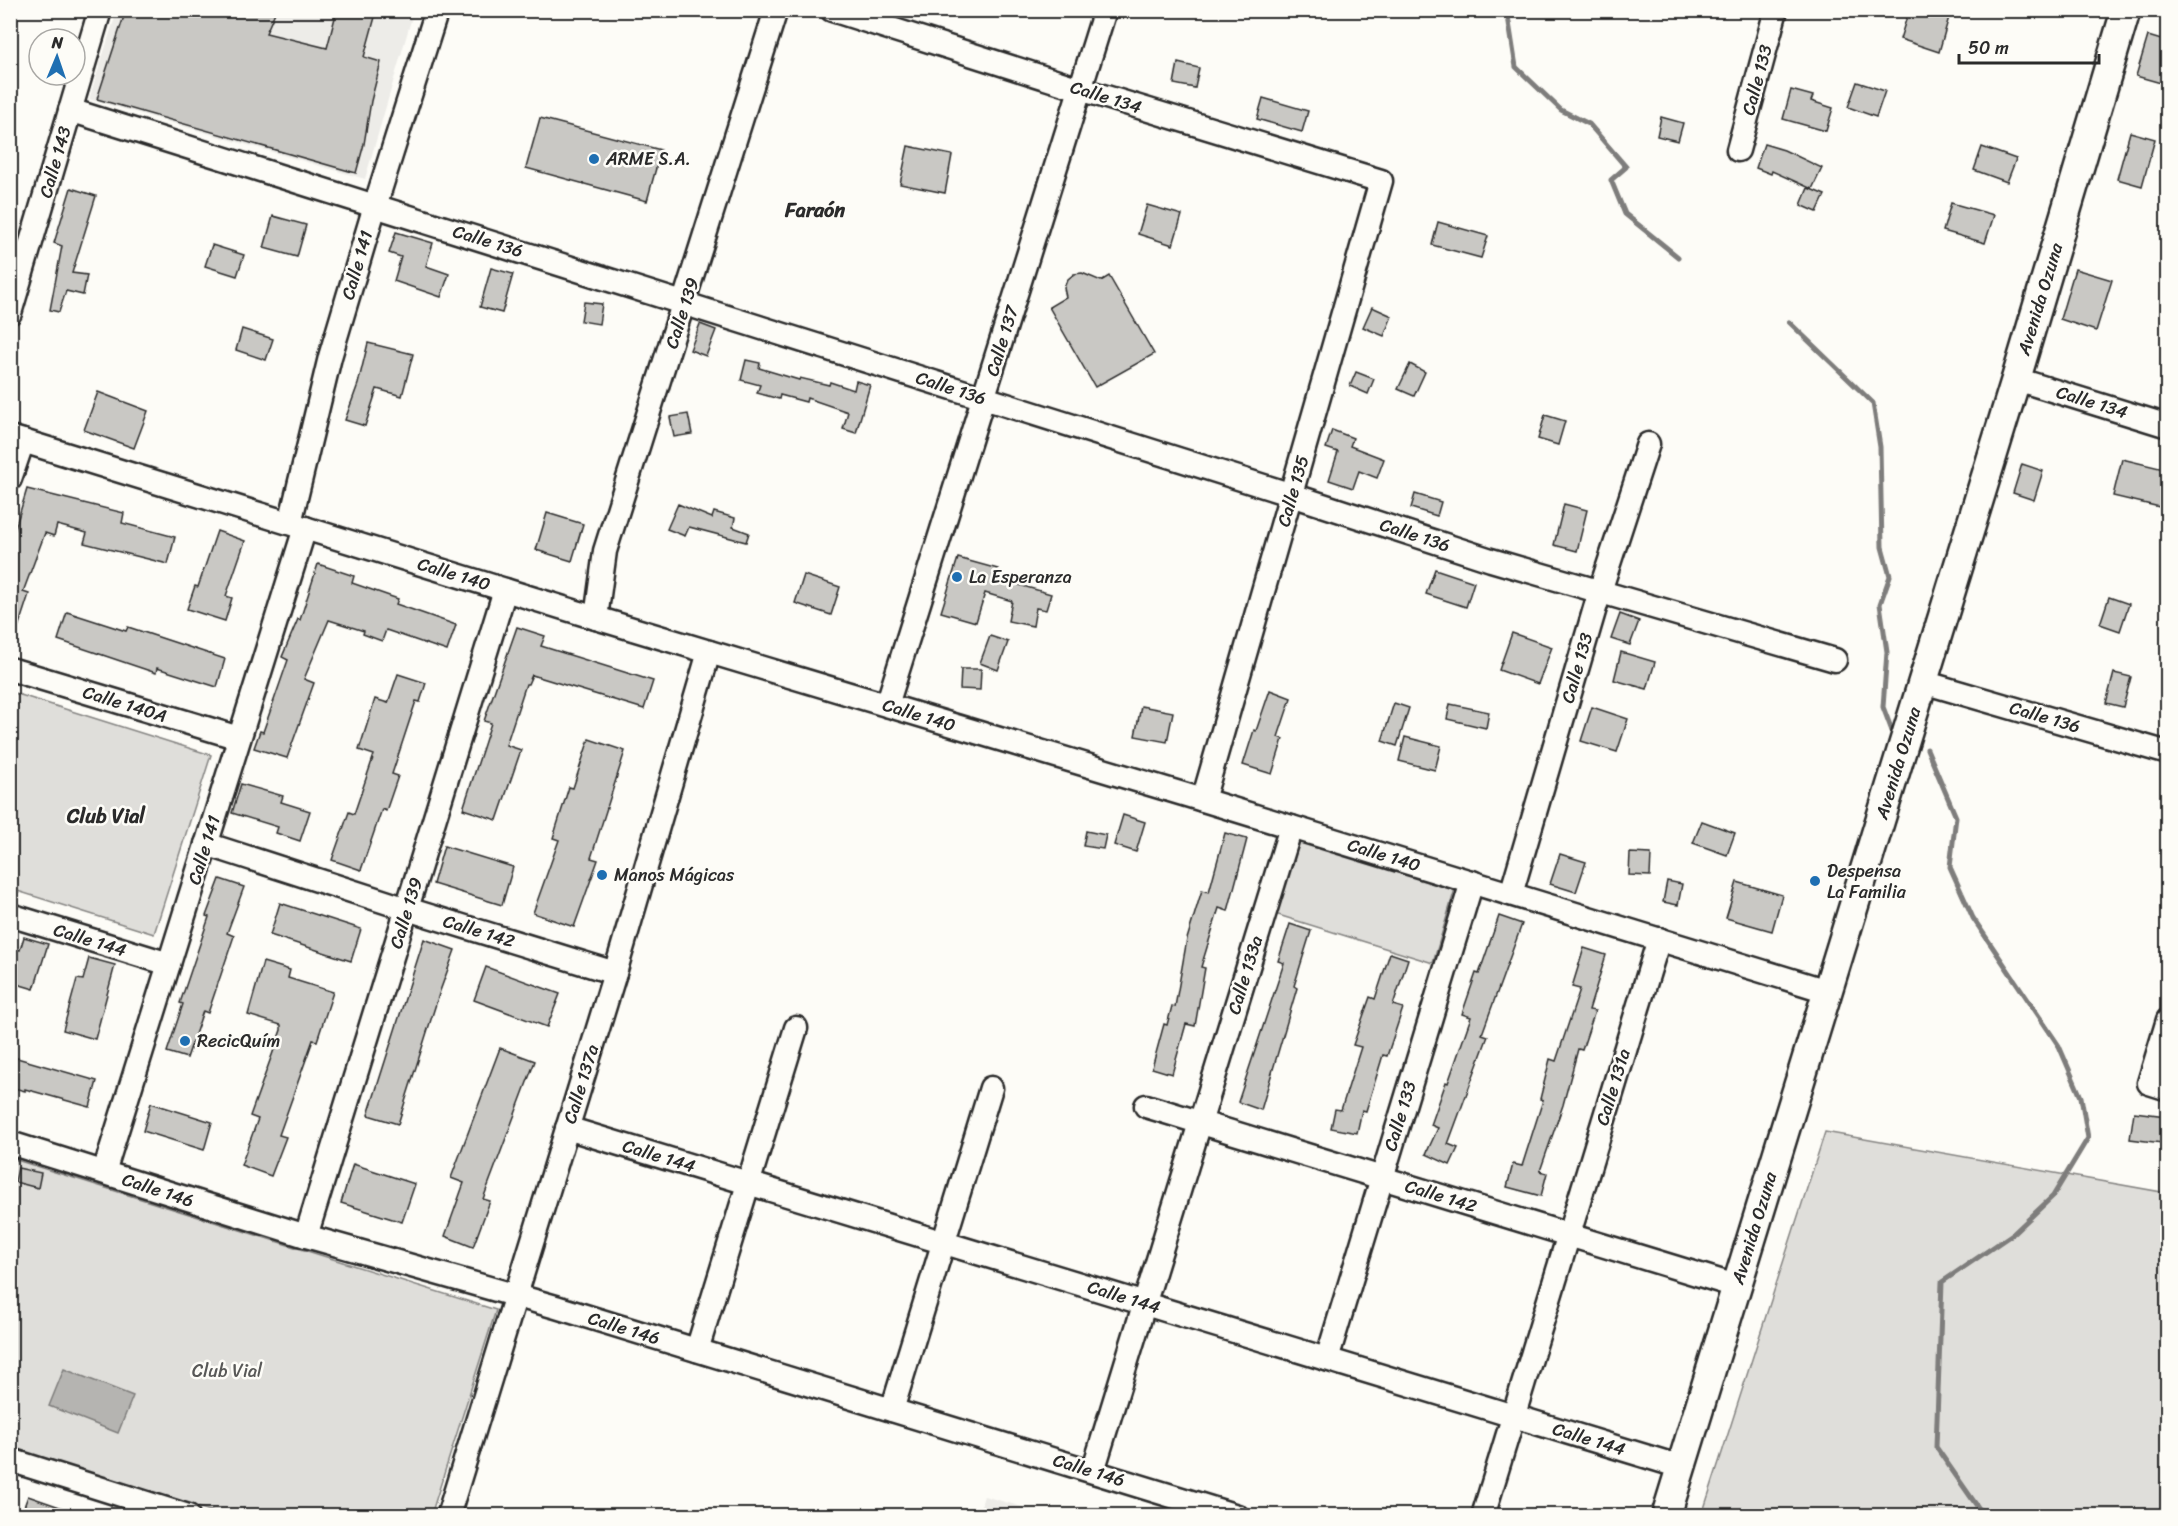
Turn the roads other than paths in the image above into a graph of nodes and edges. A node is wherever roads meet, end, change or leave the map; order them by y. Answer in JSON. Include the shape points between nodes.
{"nodes":[{"id":1,"x":100,"y":10,"type":"edge"},
{"id":2,"x":437,"y":10,"type":"edge"},
{"id":3,"x":776,"y":10,"type":"edge"},
{"id":4,"x":832,"y":10,"type":"edge"},
{"id":5,"x":1105,"y":10,"type":"edge"},
{"id":6,"x":1776,"y":10,"type":"edge"},
{"id":7,"x":2126,"y":10,"type":"edge"},
{"id":8,"x":1080,"y":89,"type":"junction"},
{"id":9,"x":70,"y":110,"type":"junction"},
{"id":10,"x":1738,"y":150,"type":"dead end"},
{"id":11,"x":1381,"y":181,"type":"joint"},
{"id":12,"x":375,"y":206,"type":"junction"},
{"id":13,"x":685,"y":303,"type":"junction"},
{"id":14,"x":10,"y":313,"type":"edge"},
{"id":15,"x":2016,"y":379,"type":"junction"},
{"id":16,"x":984,"y":399,"type":"junction"},
{"id":17,"x":2168,"y":426,"type":"edge"},
{"id":18,"x":17,"y":439,"type":"edge"},
{"id":19,"x":1648,"y":444,"type":"dead end"},
{"id":20,"x":10,"y":478,"type":"edge"},
{"id":21,"x":1292,"y":495,"type":"junction"},
{"id":22,"x":298,"y":526,"type":"junction"},
{"id":23,"x":505,"y":590,"type":"junction"},
{"id":24,"x":1600,"y":591,"type":"junction"},
{"id":25,"x":596,"y":618,"type":"junction"},
{"id":26,"x":709,"y":652,"type":"junction"},
{"id":27,"x":1835,"y":660,"type":"dead end"},
{"id":28,"x":10,"y":669,"type":"edge"},
{"id":29,"x":1923,"y":682,"type":"junction"},
{"id":30,"x":887,"y":705,"type":"junction"},
{"id":31,"x":239,"y":738,"type":"junction"},
{"id":32,"x":2168,"y":753,"type":"edge"},
{"id":33,"x":1203,"y":800,"type":"junction"},
{"id":34,"x":1291,"y":827,"type":"junction"},
{"id":35,"x":206,"y":844,"type":"junction"},
{"id":36,"x":1473,"y":882,"type":"junction"},
{"id":37,"x":1511,"y":894,"type":"junction"},
{"id":38,"x":407,"y":909,"type":"junction"},
{"id":39,"x":10,"y":915,"type":"edge"},
{"id":40,"x":1659,"y":939,"type":"junction"},
{"id":41,"x":169,"y":964,"type":"junction"},
{"id":42,"x":615,"y":973,"type":"junction"},
{"id":43,"x":1827,"y":991,"type":"junction"},
{"id":44,"x":2168,"y":1020,"type":"edge"},
{"id":45,"x":796,"y":1028,"type":"dead end"},
{"id":46,"x":2158,"y":1086,"type":"edge"},
{"id":47,"x":991,"y":1088,"type":"dead end"},
{"id":48,"x":1146,"y":1106,"type":"dead end"},
{"id":49,"x":1200,"y":1123,"type":"junction"},
{"id":50,"x":567,"y":1128,"type":"junction"},
{"id":51,"x":10,"y":1143,"type":"edge"},
{"id":52,"x":104,"y":1172,"type":"junction"},
{"id":53,"x":1381,"y":1178,"type":"junction"},
{"id":54,"x":748,"y":1183,"type":"junction"},
{"id":55,"x":1568,"y":1235,"type":"junction"},
{"id":56,"x":306,"y":1236,"type":"junction"},
{"id":57,"x":944,"y":1242,"type":"junction"},
{"id":58,"x":1736,"y":1286,"type":"junction"},
{"id":59,"x":516,"y":1295,"type":"junction"},
{"id":60,"x":1145,"y":1304,"type":"junction"},
{"id":61,"x":697,"y":1350,"type":"junction"},
{"id":62,"x":1327,"y":1359,"type":"junction"},
{"id":63,"x":892,"y":1410,"type":"junction"},
{"id":64,"x":1513,"y":1416,"type":"junction"},
{"id":65,"x":11,"y":1463,"type":"edge"},
{"id":66,"x":1681,"y":1467,"type":"junction"},
{"id":67,"x":1093,"y":1472,"type":"junction"},
{"id":68,"x":188,"y":1515,"type":"edge"},
{"id":69,"x":448,"y":1515,"type":"edge"},
{"id":70,"x":1237,"y":1515,"type":"edge"},
{"id":71,"x":1483,"y":1515,"type":"edge"},
{"id":72,"x":1666,"y":1515,"type":"edge"}],
"edges":[{"from":1,"to":9,"type":"street","name":"Calle 143"},
{"from":2,"to":12,"type":"street","name":"Calle 141"},
{"from":3,"to":13,"type":"street","name":"Calle 139"},
{"from":4,"to":8,"type":"street","name":"Calle 134"},
{"from":5,"to":8,"type":"street","name":"Calle 137"},
{"from":6,"to":10,"type":"street","name":"Calle 133"},
{"from":7,"to":15,"type":"main road","name":"Avenida Ozuna"},
{"from":8,"to":11,"type":"street","name":"Calle 134"},
{"from":8,"to":16,"type":"street","name":"Calle 137"},
{"from":9,"to":12,"type":"street","name":"Calle 136"},
{"from":9,"to":14,"type":"street","name":"Calle 143"},
{"from":11,"to":21,"type":"street","name":"Calle 135"},
{"from":12,"to":13,"type":"street","name":"Calle 136"},
{"from":12,"to":22,"type":"street","name":"Calle 141","via":[[330,357]]},
{"from":13,"to":16,"type":"street","name":"Calle 136"},
{"from":13,"to":25,"type":"street","name":"Calle 139","via":[[605,551]]},
{"from":15,"to":17,"type":"street","name":"Calle 134"},
{"from":15,"to":29,"type":"main road","name":"Avenida Ozuna"},
{"from":16,"to":21,"type":"street","name":"Calle 136"},
{"from":16,"to":30,"type":"street","name":"Calle 137"},
{"from":18,"to":20,"type":"street"},
{"from":18,"to":22,"type":"street","name":"Calle 140"},
{"from":19,"to":24,"type":"street","name":"Calle 133"},
{"from":21,"to":24,"type":"street","name":"Calle 136"},
{"from":21,"to":33,"type":"street","name":"Calle 135"},
{"from":22,"to":23,"type":"street","name":"Calle 140"},
{"from":22,"to":31,"type":"street","name":"Calle 141"},
{"from":23,"to":25,"type":"street","name":"Calle 140"},
{"from":23,"to":38,"type":"street","name":"Calle 139"},
{"from":24,"to":27,"type":"street","name":"Calle 136"},
{"from":24,"to":37,"type":"street","name":"Calle 133"},
{"from":25,"to":26,"type":"street","name":"Calle 140"},
{"from":26,"to":30,"type":"street","name":"Calle 140"},
{"from":26,"to":42,"type":"street","name":"Calle 137a"},
{"from":28,"to":31,"type":"street","name":"Calle 140A"},
{"from":29,"to":32,"type":"street","name":"Calle 136"},
{"from":29,"to":43,"type":"main road","name":"Avenida Ozuna"},
{"from":30,"to":33,"type":"street","name":"Calle 140"},
{"from":31,"to":35,"type":"street","name":"Calle 141"},
{"from":33,"to":34,"type":"street","name":"Calle 140"},
{"from":34,"to":36,"type":"street","name":"Calle 140"},
{"from":34,"to":49,"type":"street","name":"Calle 133a"},
{"from":35,"to":38,"type":"street","name":"Calle 142"},
{"from":35,"to":41,"type":"street","name":"Calle 141"},
{"from":36,"to":37,"type":"street","name":"Calle 140"},
{"from":36,"to":53,"type":"street","name":"Calle 133"},
{"from":37,"to":40,"type":"street","name":"Calle 140"},
{"from":38,"to":42,"type":"street","name":"Calle 142"},
{"from":38,"to":56,"type":"street","name":"Calle 139"},
{"from":39,"to":41,"type":"street","name":"Calle 144"},
{"from":40,"to":43,"type":"street","name":"Calle 140"},
{"from":40,"to":55,"type":"street","name":"Calle 131a"},
{"from":41,"to":52,"type":"street","name":"Calle 141"},
{"from":42,"to":50,"type":"street","name":"Calle 137a"},
{"from":43,"to":58,"type":"main road","name":"Avenida Ozuna"},
{"from":44,"to":46,"type":"street"},
{"from":45,"to":54,"type":"street"},
{"from":47,"to":57,"type":"street"},
{"from":48,"to":49,"type":"street","name":"Calle 142"},
{"from":49,"to":53,"type":"street","name":"Calle 142"},
{"from":49,"to":60,"type":"street","name":"Calle 133a"},
{"from":50,"to":54,"type":"street","name":"Calle 144"},
{"from":50,"to":59,"type":"street","name":"Calle 137a"},
{"from":51,"to":52,"type":"street","name":"Calle 146"},
{"from":52,"to":56,"type":"street","name":"Calle 146"},
{"from":53,"to":55,"type":"street","name":"Calle 142"},
{"from":53,"to":62,"type":"street","name":"Calle 133"},
{"from":54,"to":57,"type":"street","name":"Calle 144"},
{"from":54,"to":61,"type":"street"},
{"from":55,"to":58,"type":"street","name":"Calle 142"},
{"from":55,"to":64,"type":"street","name":"Calle 131a"},
{"from":56,"to":59,"type":"street","name":"Calle 146"},
{"from":57,"to":60,"type":"street","name":"Calle 144"},
{"from":57,"to":63,"type":"street"},
{"from":58,"to":66,"type":"main road","name":"Avenida Ozuna"},
{"from":59,"to":61,"type":"street","name":"Calle 146"},
{"from":59,"to":69,"type":"street","name":"Calle 137a"},
{"from":60,"to":62,"type":"street","name":"Calle 144"},
{"from":60,"to":67,"type":"street","name":"Calle 133a"},
{"from":61,"to":63,"type":"street","name":"Calle 146"},
{"from":62,"to":64,"type":"street","name":"Calle 144"},
{"from":63,"to":67,"type":"street","name":"Calle 146"},
{"from":64,"to":66,"type":"street","name":"Calle 144"},
{"from":64,"to":71,"type":"street","name":"Calle 131a"},
{"from":65,"to":68,"type":"street"},
{"from":66,"to":72,"type":"main road","name":"Avenida Ozuna"},
{"from":67,"to":70,"type":"street","name":"Calle 146"}]}
